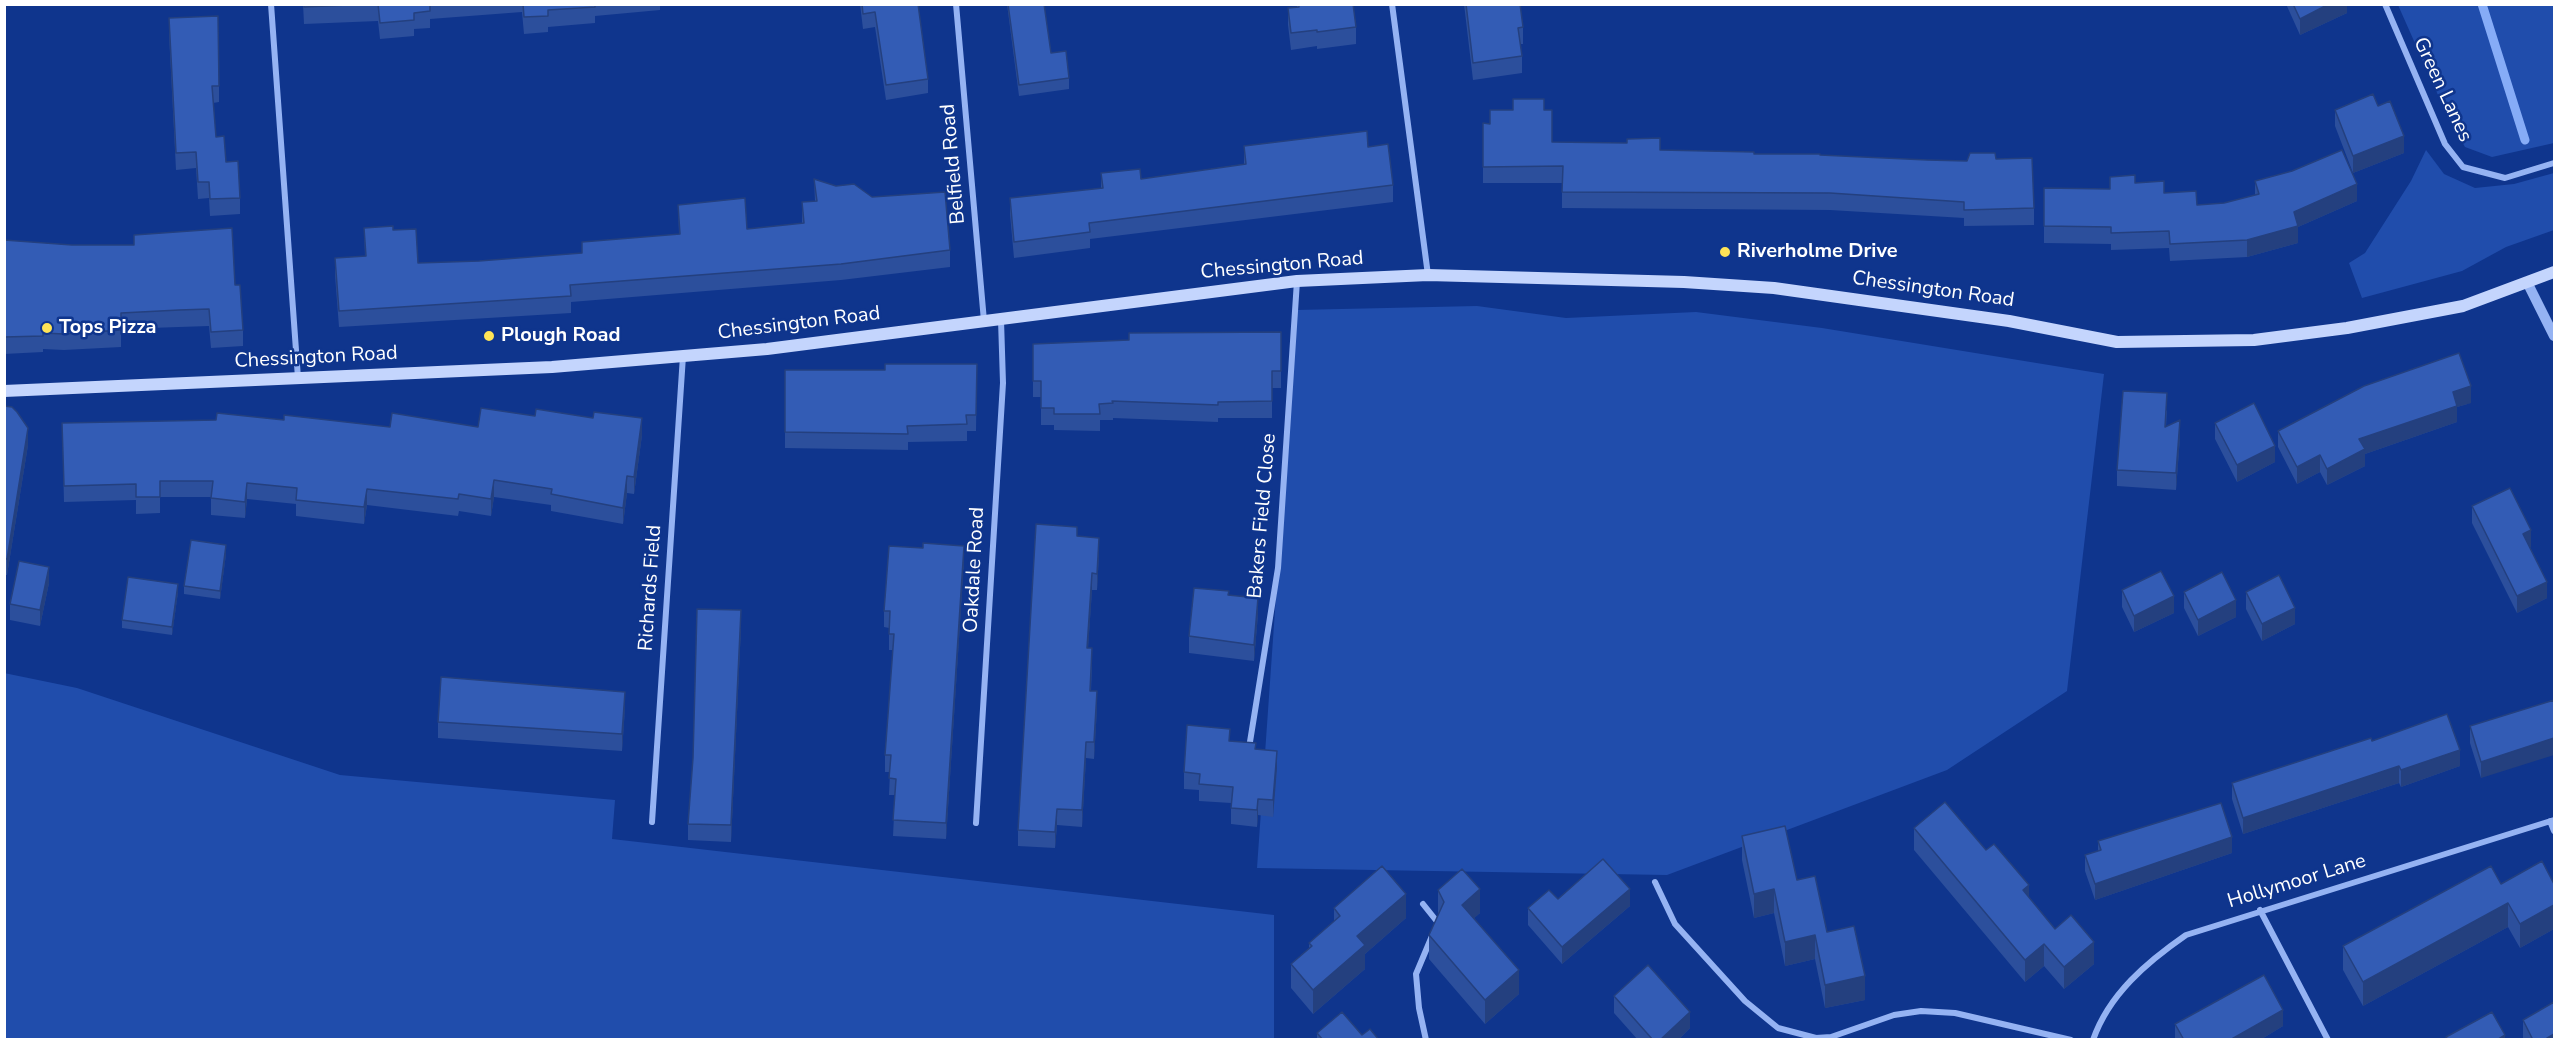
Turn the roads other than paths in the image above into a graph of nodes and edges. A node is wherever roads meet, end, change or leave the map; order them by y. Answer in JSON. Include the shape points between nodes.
{"nodes":[{"id":1,"x":271,"y":4,"type":"edge"},
{"id":2,"x":956,"y":4,"type":"edge"},
{"id":3,"x":1392,"y":4,"type":"edge"},
{"id":4,"x":2385,"y":4,"type":"edge"},
{"id":5,"x":2554,"y":163,"type":"edge"},
{"id":6,"x":2554,"y":272,"type":"edge"},
{"id":7,"x":1428,"y":275,"type":"junction"},
{"id":8,"x":1297,"y":281,"type":"junction"},
{"id":9,"x":2528,"y":284,"type":"junction"},
{"id":10,"x":1001,"y":320,"type":"junction"},
{"id":11,"x":984,"y":321,"type":"junction"},
{"id":12,"x":2554,"y":336,"type":"edge"},
{"id":13,"x":683,"y":356,"type":"junction"},
{"id":14,"x":298,"y":378,"type":"junction"},
{"id":15,"x":4,"y":391,"type":"edge"},
{"id":16,"x":1249,"y":753,"type":"edge"},
{"id":17,"x":2552,"y":821,"type":"edge"},
{"id":18,"x":652,"y":822,"type":"dead end"},
{"id":19,"x":976,"y":823,"type":"dead end"},
{"id":20,"x":2554,"y":831,"type":"edge"},
{"id":21,"x":1655,"y":882,"type":"dead end"},
{"id":22,"x":1423,"y":903,"type":"dead end"},
{"id":23,"x":2260,"y":910,"type":"junction"},
{"id":24,"x":1426,"y":1040,"type":"edge"},
{"id":25,"x":2071,"y":1040,"type":"edge"},
{"id":26,"x":2093,"y":1040,"type":"edge"},
{"id":27,"x":2328,"y":1040,"type":"edge"}],
"edges":[{"from":1,"to":14,"type":"street"},
{"from":2,"to":11,"type":"street","name":"Belfield Road"},
{"from":3,"to":7,"type":"street"},
{"from":4,"to":5,"type":"street","name":"Green Lanes","via":[[2445,144],[2463,167],[2505,178]]},
{"from":6,"to":9,"type":"main road","name":"Chessington Road"},
{"from":7,"to":8,"type":"main road","name":"Chessington Road"},
{"from":7,"to":9,"type":"main road","name":"Chessington Road","via":[[1672,281],[1774,288],[2009,321],[2117,342],[2160,343],[2254,340],[2347,328],[2463,306]]},
{"from":8,"to":10,"type":"main road","name":"Chessington Road"},
{"from":8,"to":16,"type":"street","name":"Bakers Field Close","via":[[1278,567]]},
{"from":9,"to":12,"type":"street"},
{"from":10,"to":11,"type":"main road","name":"Chessington Road"},
{"from":10,"to":19,"type":"street","name":"Oakdale Road","via":[[1003,383]]},
{"from":11,"to":13,"type":"main road","name":"Chessington Road"},
{"from":13,"to":14,"type":"main road","name":"Chessington Road","via":[[552,367]]},
{"from":13,"to":18,"type":"street","name":"Richards Field"},
{"from":14,"to":15,"type":"main road","name":"Chessington Road"},
{"from":17,"to":20,"type":"street"},
{"from":17,"to":23,"type":"street","name":"Hollymoor Lane"},
{"from":21,"to":25,"type":"street","via":[[1675,924],[1746,1001],[1778,1028],[1816,1038],[1831,1037],[1894,1015],[1955,1012]]},
{"from":22,"to":24,"type":"street","via":[[1439,924],[1416,974]]},
{"from":23,"to":26,"type":"street","name":"Hollymoor Lane","via":[[2186,935],[2153,958],[2124,987],[2100,1020]]},
{"from":23,"to":27,"type":"street"}]}
